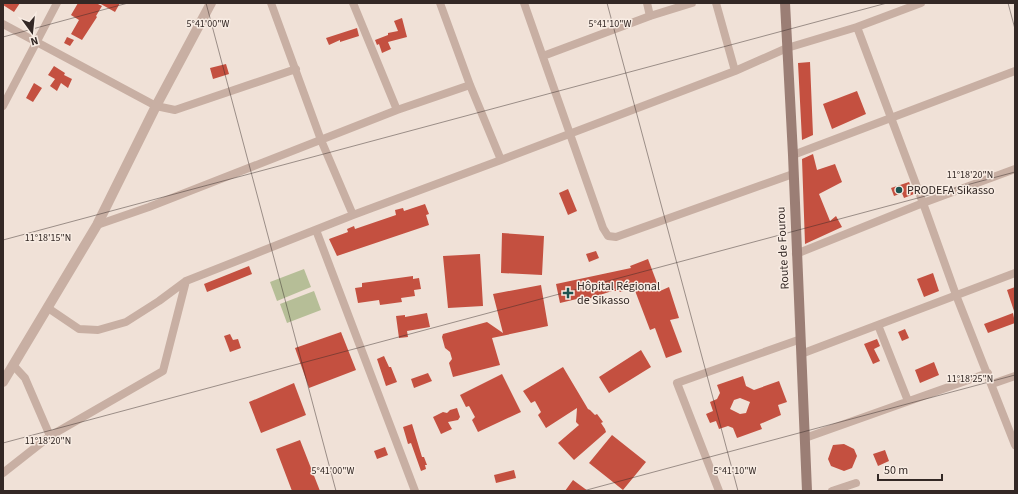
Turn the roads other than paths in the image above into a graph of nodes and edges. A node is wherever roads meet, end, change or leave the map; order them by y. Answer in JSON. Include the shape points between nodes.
{"nodes":[{"id":1,"x":57,"y":3,"type":"edge"},
{"id":2,"x":211,"y":3,"type":"edge"},
{"id":3,"x":271,"y":3,"type":"edge"},
{"id":4,"x":353,"y":3,"type":"edge"},
{"id":5,"x":440,"y":3,"type":"edge"},
{"id":6,"x":524,"y":3,"type":"edge"},
{"id":7,"x":647,"y":3,"type":"edge"},
{"id":8,"x":692,"y":3,"type":"edge"},
{"id":9,"x":716,"y":3,"type":"edge"},
{"id":10,"x":785,"y":3,"type":"edge"},
{"id":11,"x":921,"y":3,"type":"edge"},
{"id":12,"x":650,"y":16,"type":"junction"},
{"id":13,"x":3,"y":24,"type":"edge"},
{"id":14,"x":857,"y":27,"type":"junction"},
{"id":15,"x":36,"y":42,"type":"junction"},
{"id":16,"x":787,"y":48,"type":"junction"},
{"id":17,"x":543,"y":56,"type":"junction"},
{"id":18,"x":296,"y":69,"type":"junction"},
{"id":19,"x":735,"y":71,"type":"junction"},
{"id":20,"x":1015,"y":71,"type":"edge"},
{"id":21,"x":470,"y":85,"type":"junction"},
{"id":22,"x":3,"y":106,"type":"edge"},
{"id":23,"x":156,"y":106,"type":"junction"},
{"id":24,"x":397,"y":110,"type":"junction"},
{"id":25,"x":891,"y":118,"type":"junction"},
{"id":26,"x":570,"y":133,"type":"junction"},
{"id":27,"x":321,"y":140,"type":"junction"},
{"id":28,"x":793,"y":155,"type":"junction"},
{"id":29,"x":501,"y":160,"type":"junction"},
{"id":30,"x":1015,"y":169,"type":"edge"},
{"id":31,"x":793,"y":174,"type":"junction"},
{"id":32,"x":923,"y":204,"type":"junction"},
{"id":33,"x":353,"y":215,"type":"junction"},
{"id":34,"x":97,"y":225,"type":"junction"},
{"id":35,"x":316,"y":230,"type":"junction"},
{"id":36,"x":796,"y":254,"type":"junction"},
{"id":37,"x":1015,"y":273,"type":"edge"},
{"id":38,"x":186,"y":281,"type":"junction"},
{"id":39,"x":956,"y":295,"type":"junction"},
{"id":40,"x":48,"y":308,"type":"junction"},
{"id":41,"x":878,"y":325,"type":"junction"},
{"id":42,"x":801,"y":339,"type":"junction"},
{"id":43,"x":801,"y":354,"type":"junction"},
{"id":44,"x":13,"y":365,"type":"junction"},
{"id":45,"x":988,"y":373,"type":"junction"},
{"id":46,"x":1015,"y":376,"type":"edge"},
{"id":47,"x":3,"y":382,"type":"edge"},
{"id":48,"x":992,"y":384,"type":"junction"},
{"id":49,"x":908,"y":401,"type":"junction"},
{"id":50,"x":50,"y":436,"type":"junction"},
{"id":51,"x":805,"y":438,"type":"junction"},
{"id":52,"x":1015,"y":445,"type":"edge"},
{"id":53,"x":3,"y":473,"type":"edge"},
{"id":54,"x":856,"y":483,"type":"dead end"},
{"id":55,"x":415,"y":491,"type":"edge"},
{"id":56,"x":718,"y":491,"type":"edge"},
{"id":57,"x":807,"y":491,"type":"edge"},
{"id":58,"x":815,"y":491,"type":"edge"},
{"id":59,"x":832,"y":491,"type":"edge"}],
"edges":[{"from":1,"to":15,"type":"street"},
{"from":2,"to":23,"type":"street"},
{"from":3,"to":18,"type":"street"},
{"from":4,"to":24,"type":"street"},
{"from":5,"to":21,"type":"street"},
{"from":6,"to":17,"type":"street"},
{"from":7,"to":12,"type":"street"},
{"from":8,"to":12,"type":"street"},
{"from":9,"to":19,"type":"street"},
{"from":10,"to":16,"type":"main road","name":"Route de Fourou"},
{"from":11,"to":14,"type":"street"},
{"from":12,"to":17,"type":"street"},
{"from":13,"to":15,"type":"street"},
{"from":14,"to":16,"type":"street"},
{"from":14,"to":25,"type":"street"},
{"from":15,"to":22,"type":"street"},
{"from":15,"to":23,"type":"street"},
{"from":16,"to":19,"type":"street"},
{"from":16,"to":28,"type":"main road","name":"Route de Fourou"},
{"from":17,"to":26,"type":"street"},
{"from":18,"to":23,"type":"street","via":[[174,110]]},
{"from":18,"to":27,"type":"street"},
{"from":19,"to":26,"type":"street"},
{"from":20,"to":25,"type":"street"},
{"from":21,"to":24,"type":"street"},
{"from":21,"to":29,"type":"street"},
{"from":23,"to":34,"type":"street"},
{"from":24,"to":27,"type":"street"},
{"from":25,"to":28,"type":"street"},
{"from":25,"to":32,"type":"street"},
{"from":26,"to":29,"type":"street"},
{"from":26,"to":31,"type":"street","via":[[608,236],[616,237]]},
{"from":27,"to":33,"type":"street"},
{"from":27,"to":34,"type":"street"},
{"from":28,"to":31,"type":"main road","name":"Route de Fourou"},
{"from":29,"to":33,"type":"street"},
{"from":30,"to":32,"type":"street"},
{"from":31,"to":36,"type":"main road","name":"Route de Fourou"},
{"from":32,"to":36,"type":"street"},
{"from":32,"to":39,"type":"street"},
{"from":33,"to":35,"type":"street"},
{"from":34,"to":40,"type":"street"},
{"from":35,"to":38,"type":"street"},
{"from":35,"to":55,"type":"street"},
{"from":36,"to":42,"type":"main road","name":"Route de Fourou"},
{"from":37,"to":39,"type":"street"},
{"from":38,"to":40,"type":"street","via":[[159,302],[126,322],[98,330],[79,329]]},
{"from":38,"to":50,"type":"street","via":[[163,371]]},
{"from":39,"to":41,"type":"street"},
{"from":39,"to":45,"type":"street"},
{"from":40,"to":44,"type":"street"},
{"from":41,"to":43,"type":"street"},
{"from":41,"to":49,"type":"street"},
{"from":42,"to":43,"type":"main road","name":"Route de Fourou"},
{"from":42,"to":56,"type":"street","via":[[678,382]]},
{"from":43,"to":51,"type":"main road","name":"Route de Fourou"},
{"from":44,"to":47,"type":"street"},
{"from":44,"to":50,"type":"street","via":[[25,378]]},
{"from":45,"to":48,"type":"street"},
{"from":45,"to":49,"type":"street"},
{"from":46,"to":48,"type":"street"},
{"from":48,"to":52,"type":"street"},
{"from":49,"to":51,"type":"street"},
{"from":50,"to":53,"type":"street"},
{"from":51,"to":57,"type":"main road","name":"Route de Fourou"},
{"from":54,"to":59,"type":"street"},
{"from":57,"to":58,"type":"street"}]}
